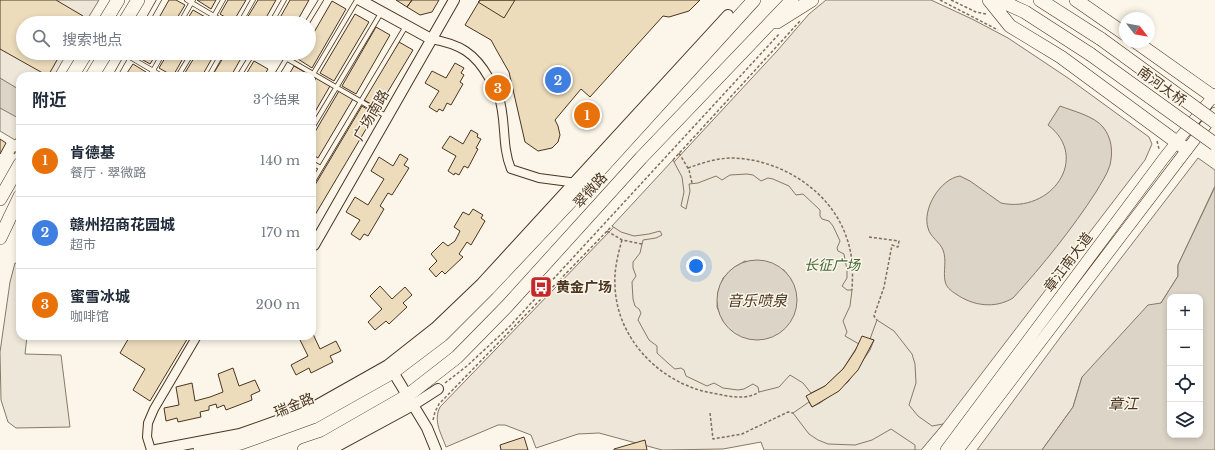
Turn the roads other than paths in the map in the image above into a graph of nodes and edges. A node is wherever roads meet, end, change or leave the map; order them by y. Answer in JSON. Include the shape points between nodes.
{"nodes":[{"id":1,"x":118,"y":0,"type":"edge"},
{"id":2,"x":138,"y":0,"type":"edge"},
{"id":3,"x":159,"y":0,"type":"edge"},
{"id":4,"x":187,"y":0,"type":"edge"},
{"id":5,"x":223,"y":0,"type":"edge"},
{"id":6,"x":253,"y":0,"type":"edge"},
{"id":7,"x":284,"y":0,"type":"edge"},
{"id":8,"x":321,"y":0,"type":"edge"},
{"id":9,"x":357,"y":0,"type":"edge"},
{"id":10,"x":360,"y":0,"type":"edge"},
{"id":11,"x":454,"y":0,"type":"edge"},
{"id":12,"x":748,"y":0,"type":"edge"},
{"id":13,"x":754,"y":0,"type":"edge"},
{"id":14,"x":792,"y":0,"type":"edge"},
{"id":15,"x":812,"y":0,"type":"edge"},
{"id":16,"x":989,"y":0,"type":"edge"},
{"id":17,"x":999,"y":0,"type":"edge"},
{"id":18,"x":1040,"y":0,"type":"edge"},
{"id":19,"x":1076,"y":0,"type":"edge"},
{"id":20,"x":193,"y":2,"type":"edge"},
{"id":21,"x":381,"y":13,"type":"junction"},
{"id":22,"x":108,"y":16,"type":"edge"},
{"id":23,"x":128,"y":16,"type":"edge"},
{"id":24,"x":150,"y":16,"type":"edge"},
{"id":25,"x":184,"y":16,"type":"edge"},
{"id":26,"x":214,"y":16,"type":"joint"},
{"id":27,"x":244,"y":16,"type":"edge"},
{"id":28,"x":275,"y":16,"type":"edge"},
{"id":29,"x":311,"y":16,"type":"edge"},
{"id":30,"x":733,"y":17,"type":"junction"},
{"id":31,"x":406,"y":26,"type":"junction"},
{"id":32,"x":1119,"y":30,"type":"edge"},
{"id":33,"x":759,"y":34,"type":"junction"},
{"id":34,"x":431,"y":39,"type":"junction"},
{"id":35,"x":1145,"y":48,"type":"edge"},
{"id":36,"x":82,"y":60,"type":"edge"},
{"id":37,"x":102,"y":60,"type":"edge"},
{"id":38,"x":123,"y":60,"type":"edge"},
{"id":39,"x":136,"y":60,"type":"edge"},
{"id":40,"x":159,"y":60,"type":"edge"},
{"id":41,"x":188,"y":60,"type":"edge"},
{"id":42,"x":218,"y":60,"type":"edge"},
{"id":43,"x":249,"y":60,"type":"edge"},
{"id":44,"x":286,"y":60,"type":"edge"},
{"id":45,"x":290,"y":60,"type":"edge"},
{"id":46,"x":153,"y":71,"type":"joint"},
{"id":47,"x":74,"y":72,"type":"edge"},
{"id":48,"x":94,"y":72,"type":"edge"},
{"id":49,"x":117,"y":72,"type":"edge"},
{"id":50,"x":180,"y":72,"type":"edge"},
{"id":51,"x":211,"y":72,"type":"edge"},
{"id":52,"x":241,"y":72,"type":"edge"},
{"id":53,"x":278,"y":72,"type":"edge"},
{"id":54,"x":308,"y":72,"type":"edge"},
{"id":55,"x":314,"y":72,"type":"edge"},
{"id":56,"x":316,"y":77,"type":"edge"},
{"id":57,"x":336,"y":88,"type":"junction"},
{"id":58,"x":1214,"y":96,"type":"edge"},
{"id":59,"x":360,"y":102,"type":"junction"},
{"id":60,"x":1215,"y":113,"type":"edge"},
{"id":61,"x":386,"y":116,"type":"junction"},
{"id":62,"x":316,"y":121,"type":"edge"},
{"id":63,"x":1215,"y":122,"type":"edge"},
{"id":64,"x":1215,"y":144,"type":"edge"},
{"id":65,"x":1186,"y":149,"type":"junction"},
{"id":66,"x":316,"y":165,"type":"edge"},
{"id":67,"x":321,"y":168,"type":"junction"},
{"id":68,"x":16,"y":171,"type":"edge"},
{"id":69,"x":316,"y":176,"type":"edge"},
{"id":70,"x":580,"y":184,"type":"junction"},
{"id":71,"x":0,"y":199,"type":"edge"},
{"id":72,"x":16,"y":204,"type":"edge"},
{"id":73,"x":0,"y":238,"type":"edge"},
{"id":74,"x":316,"y":239,"type":"edge"},
{"id":75,"x":195,"y":340,"type":"edge"},
{"id":76,"x":393,"y":372,"type":"junction"},
{"id":77,"x":438,"y":389,"type":"road end"},
{"id":78,"x":410,"y":401,"type":"junction"},
{"id":79,"x":151,"y":450,"type":"edge"},
{"id":80,"x":156,"y":450,"type":"edge"},
{"id":81,"x":200,"y":450,"type":"edge"},
{"id":82,"x":304,"y":450,"type":"edge"},
{"id":83,"x":330,"y":450,"type":"edge"},
{"id":84,"x":436,"y":450,"type":"edge"},
{"id":85,"x":946,"y":450,"type":"edge"},
{"id":86,"x":958,"y":450,"type":"edge"}],
"edges":[{"from":1,"to":22,"type":"main road"},
{"from":2,"to":23,"type":"main road"},
{"from":3,"to":24,"type":"lane"},
{"from":4,"to":20,"type":"lane"},
{"from":5,"to":26,"type":"lane"},
{"from":6,"to":27,"type":"lane"},
{"from":7,"to":28,"type":"lane"},
{"from":8,"to":29,"type":"lane"},
{"from":9,"to":55,"type":"lane"},
{"from":10,"to":21,"type":"street"},
{"from":11,"to":34,"type":"street","name":"广场南路"},
{"from":12,"to":30,"type":"main road"},
{"from":13,"to":30,"type":"main road","name":"翠微路"},
{"from":14,"to":33,"type":"main road","name":"翠微路"},
{"from":15,"to":33,"type":"main road"},
{"from":16,"to":65,"type":"main road","via":[[1010,26],[1071,64]]},
{"from":17,"to":64,"type":"main road","name":"南河大桥","bridge":true,"via":[[1025,12],[1090,54]]},
{"from":18,"to":63,"type":"main road","name":"南河大桥","bridge":true,"via":[[1101,39]]},
{"from":19,"to":32,"type":"main road"},
{"from":20,"to":25,"type":"lane"},
{"from":20,"to":26,"type":"lane"},
{"from":21,"to":31,"type":"street"},
{"from":21,"to":57,"type":"lane"},
{"from":30,"to":70,"type":"main road","name":"翠微路"},
{"from":31,"to":34,"type":"street"},
{"from":31,"to":59,"type":"lane"},
{"from":33,"to":78,"type":"main road","name":"翠微路","via":[[641,158],[502,312]]},
{"from":34,"to":61,"type":"street","name":"广场南路"},
{"from":34,"to":70,"type":"street","via":[[449,42],[462,48],[477,58],[486,72],[498,94],[506,156],[511,170],[539,178]]},
{"from":35,"to":58,"type":"main road"},
{"from":36,"to":47,"type":"main road"},
{"from":37,"to":48,"type":"main road"},
{"from":38,"to":49,"type":"lane"},
{"from":39,"to":46,"type":"lane"},
{"from":40,"to":46,"type":"lane"},
{"from":41,"to":50,"type":"lane"},
{"from":42,"to":51,"type":"lane"},
{"from":43,"to":52,"type":"lane"},
{"from":44,"to":53,"type":"lane"},
{"from":45,"to":54,"type":"lane"},
{"from":56,"to":57,"type":"lane"},
{"from":57,"to":59,"type":"lane"},
{"from":57,"to":62,"type":"lane"},
{"from":58,"to":85,"type":"main road","name":"章江南大道","via":[[1164,158]]},
{"from":59,"to":61,"type":"lane"},
{"from":59,"to":67,"type":"lane"},
{"from":60,"to":65,"type":"main road","name":"章江南大道"},
{"from":61,"to":74,"type":"street","name":"广场南路"},
{"from":65,"to":86,"type":"main road","name":"章江南大道"},
{"from":66,"to":67,"type":"lane"},
{"from":67,"to":69,"type":"lane"},
{"from":68,"to":71,"type":"main road"},
{"from":70,"to":76,"type":"main road","name":"翠微路","via":[[483,294],[442,335]]},
{"from":70,"to":80,"type":"street","via":[[435,328],[388,365],[310,410],[240,434]]},
{"from":72,"to":73,"type":"main road"},
{"from":75,"to":79,"type":"street","via":[[148,423],[147,437]]},
{"from":76,"to":78,"type":"street"},
{"from":76,"to":81,"type":"main road","name":"瑞金路","via":[[313,417],[241,443]]},
{"from":77,"to":78,"type":"street"},
{"from":78,"to":82,"type":"main road","via":[[325,443]]},
{"from":78,"to":83,"type":"street"},
{"from":78,"to":84,"type":"street","via":[[427,428]]}]}
